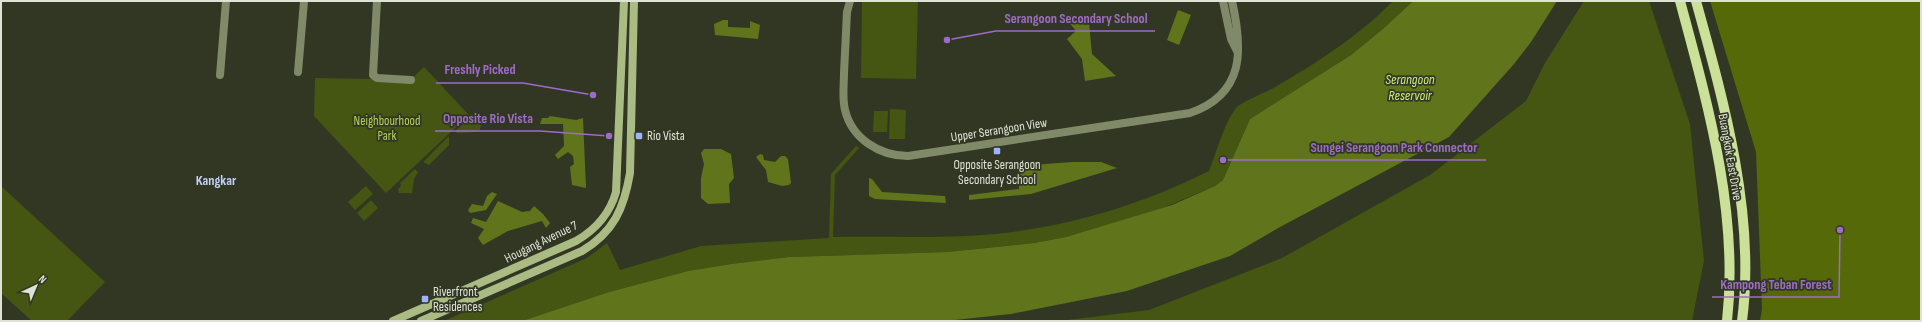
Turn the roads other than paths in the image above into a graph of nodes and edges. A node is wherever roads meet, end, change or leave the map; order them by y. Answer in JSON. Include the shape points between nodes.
{"nodes":[{"id":1,"x":226,"y":1,"type":"edge"},
{"id":2,"x":304,"y":1,"type":"edge"},
{"id":3,"x":377,"y":1,"type":"edge"},
{"id":4,"x":624,"y":1,"type":"edge"},
{"id":5,"x":634,"y":1,"type":"edge"},
{"id":6,"x":845,"y":1,"type":"edge"},
{"id":7,"x":850,"y":1,"type":"edge"},
{"id":8,"x":1223,"y":1,"type":"edge"},
{"id":9,"x":1232,"y":1,"type":"edge"},
{"id":10,"x":1680,"y":1,"type":"edge"},
{"id":11,"x":1696,"y":1,"type":"edge"},
{"id":12,"x":847,"y":12,"type":"junction"},
{"id":13,"x":1237,"y":51,"type":"junction"},
{"id":14,"x":298,"y":72,"type":"dead end"},
{"id":15,"x":220,"y":75,"type":"dead end"},
{"id":16,"x":411,"y":80,"type":"dead end"},
{"id":17,"x":392,"y":321,"type":"edge"},
{"id":18,"x":421,"y":321,"type":"edge"},
{"id":19,"x":1727,"y":321,"type":"edge"},
{"id":20,"x":1742,"y":321,"type":"edge"}],
"edges":[{"from":1,"to":15,"type":"street"},
{"from":2,"to":14,"type":"street"},
{"from":3,"to":16,"type":"street","via":[[373,75],[377,78]]},
{"from":4,"to":17,"type":"main road","name":"Hougang Avenue 7","via":[[616,192],[607,213],[594,228],[576,241]]},
{"from":5,"to":18,"type":"main road","name":"Hougang Avenue 7","via":[[630,173],[626,196],[615,220],[582,251]]},
{"from":6,"to":12,"type":"street","name":"Upper Serangoon View"},
{"from":7,"to":12,"type":"street","name":"Upper Serangoon View"},
{"from":8,"to":13,"type":"street","name":"Upper Serangoon View","via":[[1231,39]]},
{"from":9,"to":13,"type":"street","name":"Upper Serangoon View","via":[[1239,37]]},
{"from":10,"to":19,"type":"main road","name":"Buangkok East Drive","via":[[1709,112],[1727,212],[1730,257]]},
{"from":11,"to":20,"type":"main road","name":"Buangkok East Drive","via":[[1723,109],[1743,211],[1745,258]]},
{"from":12,"to":13,"type":"street","name":"Upper Serangoon View","via":[[844,110],[851,128],[872,148],[900,156],[928,154],[1190,114],[1216,101],[1224,92],[1235,73]]}]}
